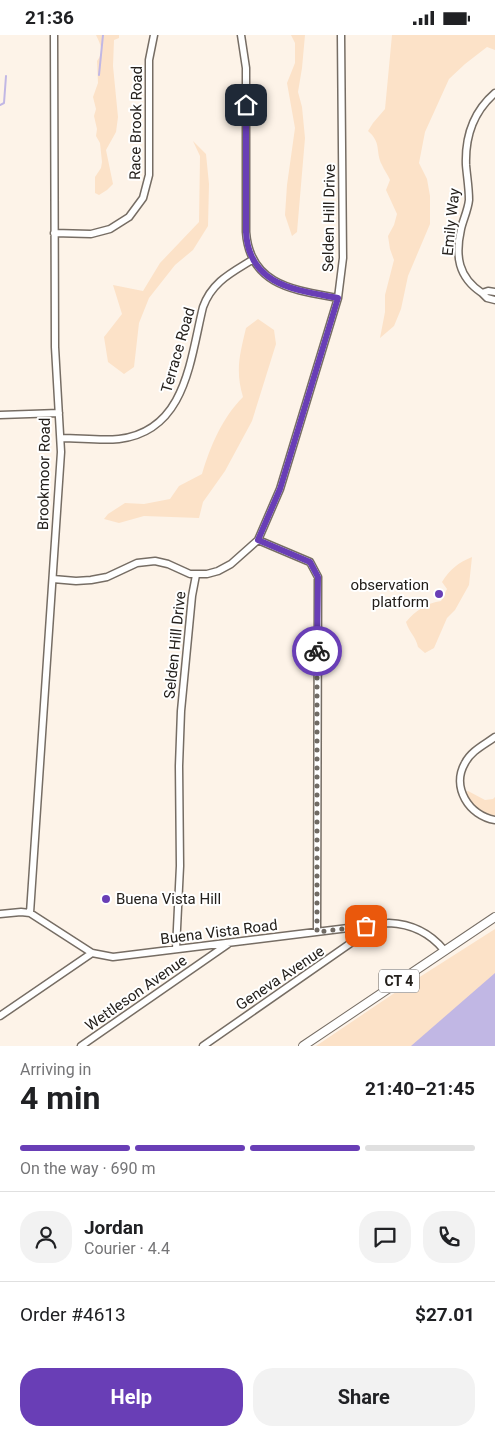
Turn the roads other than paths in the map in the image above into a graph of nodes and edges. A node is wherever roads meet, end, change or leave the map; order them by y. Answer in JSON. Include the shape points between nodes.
{"nodes":[{"id":1,"x":54,"y":35,"type":"edge"},
{"id":2,"x":154,"y":35,"type":"edge"},
{"id":3,"x":241,"y":35,"type":"edge"},
{"id":4,"x":341,"y":35,"type":"edge"},
{"id":5,"x":495,"y":93,"type":"edge"},
{"id":6,"x":54,"y":233,"type":"junction"},
{"id":7,"x":252,"y":260,"type":"junction"},
{"id":8,"x":495,"y":292,"type":"edge"},
{"id":9,"x":482,"y":293,"type":"junction"},
{"id":10,"x":338,"y":298,"type":"junction"},
{"id":11,"x":495,"y":300,"type":"edge"},
{"id":12,"x":58,"y":413,"type":"junction"},
{"id":13,"x":0,"y":415,"type":"edge"},
{"id":14,"x":61,"y":438,"type":"junction"},
{"id":15,"x":258,"y":540,"type":"junction"},
{"id":16,"x":196,"y":575,"type":"junction"},
{"id":17,"x":53,"y":579,"type":"junction"},
{"id":18,"x":495,"y":737,"type":"edge"},
{"id":19,"x":495,"y":820,"type":"edge"},
{"id":20,"x":30,"y":913,"type":"junction"},
{"id":21,"x":0,"y":914,"type":"edge"},
{"id":22,"x":495,"y":917,"type":"edge"},
{"id":23,"x":366,"y":926,"type":"junction"},
{"id":24,"x":317,"y":932,"type":"junction"},
{"id":25,"x":229,"y":943,"type":"junction"},
{"id":26,"x":176,"y":949,"type":"junction"},
{"id":27,"x":444,"y":950,"type":"junction"},
{"id":28,"x":92,"y":953,"type":"junction"},
{"id":29,"x":0,"y":1016,"type":"edge"},
{"id":30,"x":81,"y":1046,"type":"edge"},
{"id":31,"x":203,"y":1046,"type":"edge"},
{"id":32,"x":303,"y":1046,"type":"edge"}],
"edges":[{"from":1,"to":6,"type":"street","name":"Brookmoor Road"},
{"from":2,"to":6,"type":"street","name":"Race Brook Road","via":[[149,63],[149,175],[143,198],[129,217],[110,229],[91,234]]},
{"from":3,"to":7,"type":"street","via":[[246,68],[246,232]]},
{"from":4,"to":10,"type":"street","name":"Selden Hill Drive","via":[[343,258]]},
{"from":5,"to":9,"type":"street","name":"Emily Way","via":[[476,116],[467,139],[469,201],[460,231],[458,256],[465,277]]},
{"from":6,"to":12,"type":"street","name":"Brookmoor Road"},
{"from":7,"to":10,"type":"street","via":[[263,273],[281,284]]},
{"from":7,"to":14,"type":"street","name":"Terrace Road","via":[[219,281],[208,295],[181,393],[161,421],[142,433],[124,438]]},
{"from":8,"to":9,"type":"street"},
{"from":9,"to":11,"type":"street","name":"Emily Way"},
{"from":10,"to":15,"type":"street","name":"Selden Hill Drive","via":[[280,489]]},
{"from":12,"to":13,"type":"street"},
{"from":12,"to":14,"type":"street","name":"Brookmoor Road"},
{"from":14,"to":17,"type":"street","name":"Brookmoor Road"},
{"from":15,"to":16,"type":"street","name":"Selden Hill Drive","via":[[227,567]]},
{"from":15,"to":24,"type":"street","via":[[310,562],[318,577]]},
{"from":16,"to":17,"type":"street","via":[[155,561],[137,563],[107,577],[91,580]]},
{"from":16,"to":26,"type":"street","name":"Selden Hill Drive","via":[[181,711]]},
{"from":17,"to":20,"type":"street","name":"Brookmoor Road"},
{"from":18,"to":19,"type":"street","via":[[476,750],[465,763],[460,777],[462,794],[472,809]]},
{"from":20,"to":21,"type":"street"},
{"from":20,"to":28,"type":"street","name":"Buena Vista Road"},
{"from":22,"to":27,"type":"main road","number":"CT 4"},
{"from":23,"to":24,"type":"street","name":"Buena Vista Road"},
{"from":23,"to":27,"type":"street","name":"Buena Vista Road","via":[[408,925],[430,935]]},
{"from":23,"to":31,"type":"street","name":"Geneva Avenue","via":[[350,944]]},
{"from":24,"to":25,"type":"street","name":"Buena Vista Road"},
{"from":25,"to":26,"type":"street","name":"Buena Vista Road"},
{"from":25,"to":30,"type":"street","name":"Wettleson Avenue"},
{"from":26,"to":28,"type":"street","name":"Buena Vista Road","via":[[125,957]]},
{"from":27,"to":32,"type":"main road","number":"CT 4"},
{"from":28,"to":29,"type":"street"}]}
